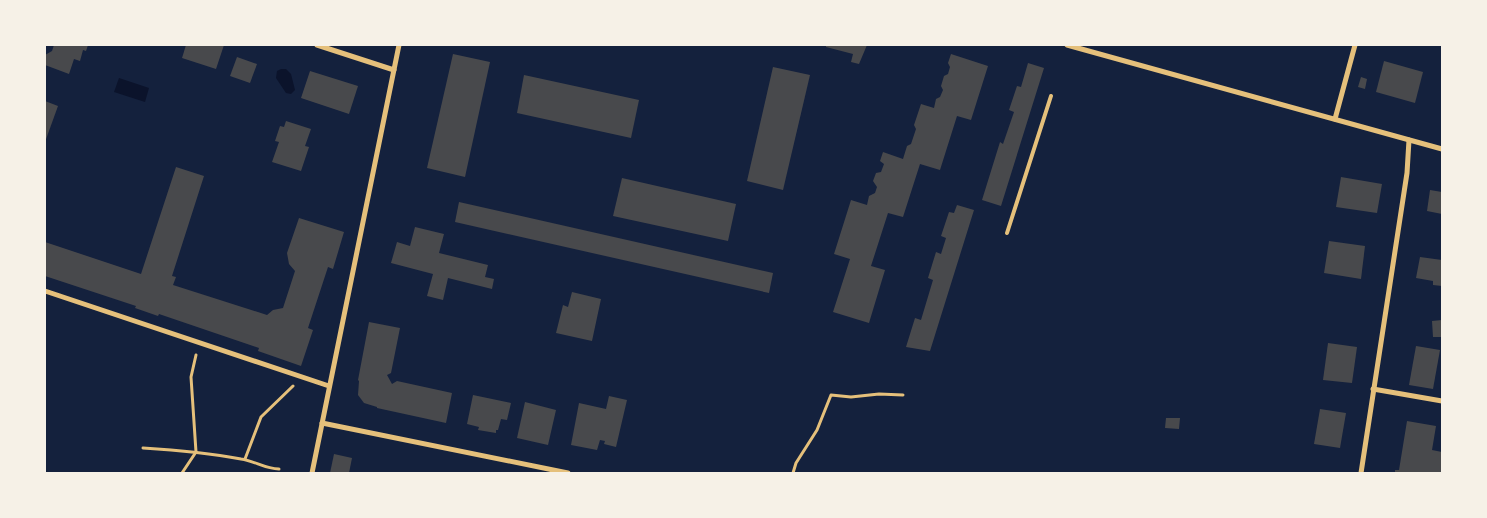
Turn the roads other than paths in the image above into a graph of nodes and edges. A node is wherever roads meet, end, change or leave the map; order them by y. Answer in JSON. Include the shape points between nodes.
{"nodes":[{"id":1,"x":317,"y":45,"type":"edge"},
{"id":2,"x":399,"y":45,"type":"edge"},
{"id":3,"x":1067,"y":45,"type":"edge"},
{"id":4,"x":1355,"y":45,"type":"edge"},
{"id":5,"x":1078,"y":46,"type":"edge"},
{"id":6,"x":394,"y":70,"type":"junction"},
{"id":7,"x":1051,"y":96,"type":"dead end"},
{"id":8,"x":1335,"y":120,"type":"junction"},
{"id":9,"x":1409,"y":140,"type":"junction"},
{"id":10,"x":1442,"y":149,"type":"edge"},
{"id":11,"x":1007,"y":233,"type":"dead end"},
{"id":12,"x":45,"y":291,"type":"edge"},
{"id":13,"x":329,"y":386,"type":"junction"},
{"id":14,"x":1373,"y":389,"type":"junction"},
{"id":15,"x":1442,"y":400,"type":"edge"},
{"id":16,"x":322,"y":423,"type":"junction"},
{"id":17,"x":312,"y":473,"type":"edge"},
{"id":18,"x":568,"y":473,"type":"edge"},
{"id":19,"x":1361,"y":473,"type":"edge"}],
"edges":[{"from":1,"to":6,"type":"street"},
{"from":2,"to":6,"type":"street"},
{"from":3,"to":5,"type":"street"},
{"from":4,"to":8,"type":"street"},
{"from":5,"to":8,"type":"street"},
{"from":6,"to":13,"type":"street"},
{"from":7,"to":11,"type":"lane"},
{"from":8,"to":9,"type":"street"},
{"from":9,"to":10,"type":"street"},
{"from":9,"to":14,"type":"street","via":[[1407,173]]},
{"from":12,"to":13,"type":"street"},
{"from":13,"to":16,"type":"street"},
{"from":14,"to":15,"type":"street"},
{"from":14,"to":19,"type":"street"},
{"from":16,"to":17,"type":"street"},
{"from":16,"to":18,"type":"street"}]}
